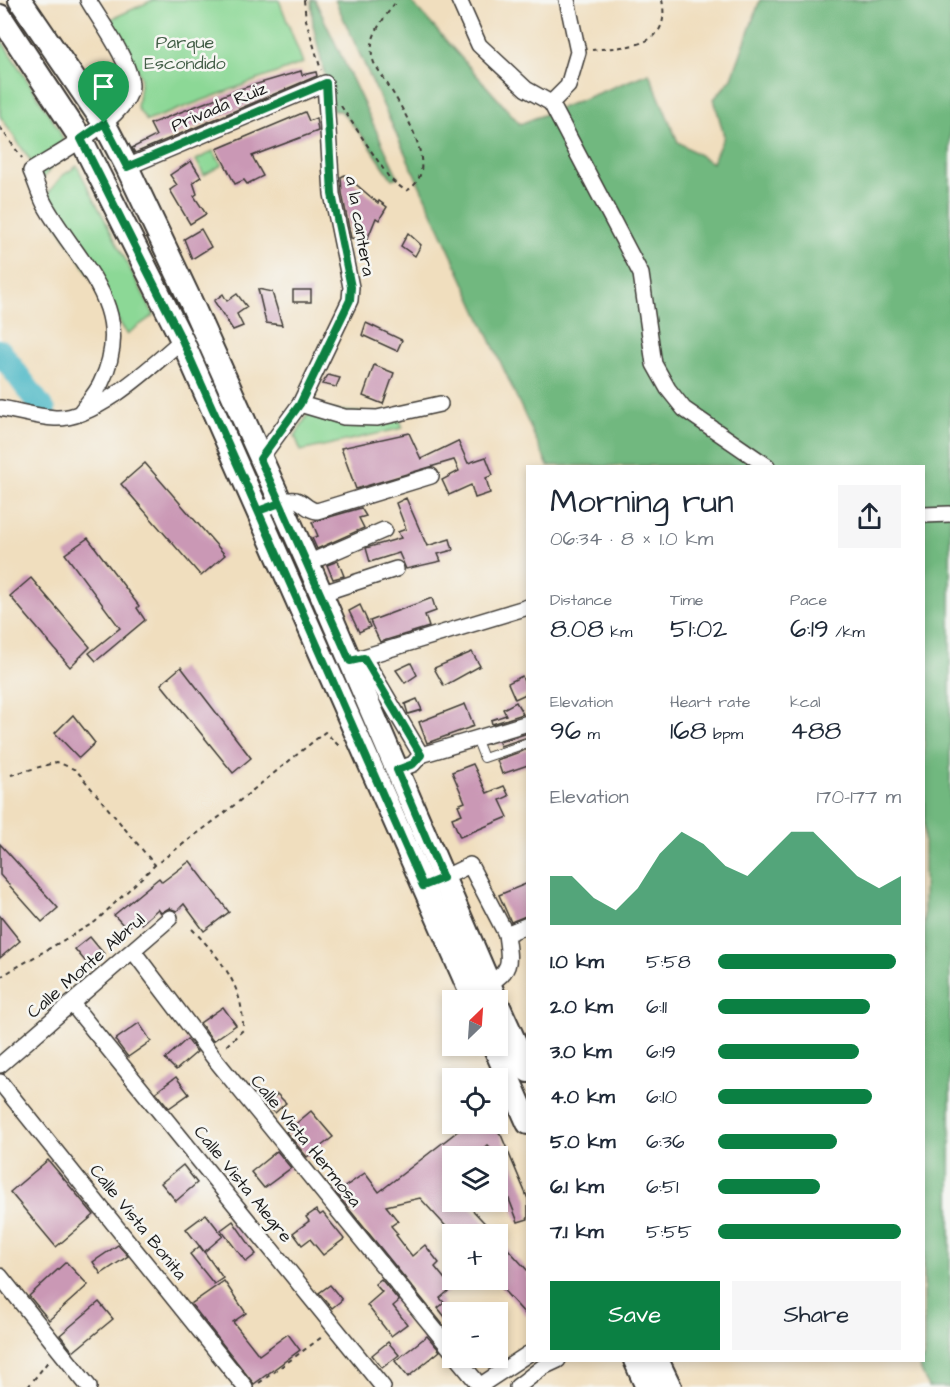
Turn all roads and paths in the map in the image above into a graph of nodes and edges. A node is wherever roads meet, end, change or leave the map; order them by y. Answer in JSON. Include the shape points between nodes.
{"nodes":[{"id":1,"x":20,"y":0,"type":"edge"},
{"id":2,"x":88,"y":0,"type":"edge"},
{"id":3,"x":304,"y":0,"type":"edge"},
{"id":4,"x":397,"y":0,"type":"edge"},
{"id":5,"x":459,"y":0,"type":"edge"},
{"id":6,"x":567,"y":0,"type":"edge"},
{"id":7,"x":662,"y":0,"type":"edge"},
{"id":8,"x":0,"y":16,"type":"edge"},
{"id":9,"x":578,"y":52,"type":"junction"},
{"id":10,"x":326,"y":83,"type":"junction"},
{"id":11,"x":550,"y":103,"type":"junction"},
{"id":12,"x":104,"y":123,"type":"junction"},
{"id":13,"x":0,"y":127,"type":"edge"},
{"id":14,"x":81,"y":139,"type":"junction"},
{"id":15,"x":127,"y":167,"type":"junction"},
{"id":16,"x":31,"y":171,"type":"junction"},
{"id":17,"x":182,"y":340,"type":"junction"},
{"id":18,"x":300,"y":404,"type":"junction"},
{"id":19,"x":440,"y":404,"type":"dead end"},
{"id":20,"x":0,"y":408,"type":"edge"},
{"id":21,"x":80,"y":413,"type":"junction"},
{"id":22,"x":260,"y":459,"type":"junction"},
{"id":23,"x":766,"y":465,"type":"edge"},
{"id":24,"x":431,"y":476,"type":"dead end"},
{"id":25,"x":280,"y":503,"type":"junction"},
{"id":26,"x":258,"y":511,"type":"junction"},
{"id":27,"x":950,"y":514,"type":"edge"},
{"id":28,"x":925,"y":515,"type":"edge"},
{"id":29,"x":384,"y":530,"type":"dead end"},
{"id":30,"x":308,"y":563,"type":"junction"},
{"id":31,"x":396,"y":569,"type":"dead end"},
{"id":32,"x":320,"y":594,"type":"junction"},
{"id":33,"x":526,"y":608,"type":"edge"},
{"id":34,"x":357,"y":659,"type":"junction"},
{"id":35,"x":526,"y":724,"type":"edge"},
{"id":36,"x":476,"y":738,"type":"junction"},
{"id":37,"x":526,"y":744,"type":"edge"},
{"id":38,"x":348,"y":754,"type":"dead end"},
{"id":39,"x":421,"y":755,"type":"junction"},
{"id":40,"x":397,"y":770,"type":"junction"},
{"id":41,"x":11,"y":775,"type":"dead end"},
{"id":42,"x":155,"y":865,"type":"junction"},
{"id":43,"x":433,"y":882,"type":"junction"},
{"id":44,"x":170,"y":918,"type":"dead end"},
{"id":45,"x":526,"y":926,"type":"edge"},
{"id":46,"x":192,"y":929,"type":"dead end"},
{"id":47,"x":506,"y":934,"type":"junction"},
{"id":48,"x":133,"y":951,"type":"junction"},
{"id":49,"x":0,"y":978,"type":"edge"},
{"id":50,"x":486,"y":990,"type":"edge"},
{"id":51,"x":493,"y":990,"type":"edge"},
{"id":52,"x":73,"y":1005,"type":"junction"},
{"id":53,"x":508,"y":1033,"type":"edge"},
{"id":54,"x":498,"y":1056,"type":"edge"},
{"id":55,"x":214,"y":1058,"type":"junction"},
{"id":56,"x":0,"y":1065,"type":"edge"},
{"id":57,"x":526,"y":1067,"type":"edge"},
{"id":58,"x":0,"y":1082,"type":"edge"},
{"id":59,"x":526,"y":1118,"type":"edge"},
{"id":60,"x":0,"y":1276,"type":"edge"},
{"id":61,"x":334,"y":1328,"type":"junction"},
{"id":62,"x":442,"y":1338,"type":"edge"},
{"id":63,"x":58,"y":1351,"type":"junction"},
{"id":64,"x":526,"y":1355,"type":"edge"},
{"id":65,"x":554,"y":1362,"type":"edge"},
{"id":66,"x":636,"y":1362,"type":"edge"},
{"id":67,"x":658,"y":1362,"type":"edge"},
{"id":68,"x":465,"y":1368,"type":"edge"},
{"id":69,"x":28,"y":1387,"type":"edge"},
{"id":70,"x":89,"y":1387,"type":"edge"},
{"id":71,"x":245,"y":1387,"type":"edge"},
{"id":72,"x":254,"y":1387,"type":"edge"},
{"id":73,"x":383,"y":1387,"type":"edge"},
{"id":74,"x":480,"y":1387,"type":"edge"},
{"id":75,"x":517,"y":1387,"type":"edge"},
{"id":76,"x":646,"y":1387,"type":"edge"},
{"id":77,"x":670,"y":1387,"type":"edge"}],
"edges":[{"from":1,"to":12,"type":"main road"},
{"from":2,"to":12,"type":"street","via":[[127,69],[131,87],[127,101]]},
{"from":3,"to":10,"type":"path","name":"a la cantera","via":[[306,20]]},
{"from":4,"to":10,"type":"path","name":"a la cantera","via":[[372,36],[370,50],[416,131],[422,176],[416,186],[406,190],[390,180]]},
{"from":5,"to":11,"type":"street","via":[[479,45],[526,89]]},
{"from":6,"to":9,"type":"street"},
{"from":7,"to":9,"type":"path","via":[[665,16],[657,34],[640,44]]},
{"from":8,"to":14,"type":"main road"},
{"from":9,"to":11,"type":"street","via":[[568,86]]},
{"from":10,"to":15,"type":"street","name":"Privada Ruiz"},
{"from":10,"to":18,"type":"street","name":"a la cantera","via":[[332,194],[351,287],[345,312]]},
{"from":11,"to":23,"type":"street","via":[[641,274],[654,364],[668,389],[684,409]]},
{"from":12,"to":14,"type":"street"},
{"from":12,"to":15,"type":"main road"},
{"from":13,"to":16,"type":"path"},
{"from":14,"to":16,"type":"street"},
{"from":14,"to":17,"type":"main road"},
{"from":15,"to":22,"type":"main road"},
{"from":16,"to":21,"type":"street","via":[[45,204],[104,294],[111,319],[111,355],[101,384]]},
{"from":17,"to":21,"type":"street","via":[[129,386]]},
{"from":17,"to":26,"type":"main road"},
{"from":18,"to":19,"type":"street","via":[[344,417],[377,418]]},
{"from":18,"to":22,"type":"street","name":"a la cantera"},
{"from":20,"to":21,"type":"street","via":[[56,418]]},
{"from":22,"to":25,"type":"main road"},
{"from":24,"to":25,"type":"street","via":[[317,511],[298,501]]},
{"from":25,"to":26,"type":"street"},
{"from":25,"to":30,"type":"main road"},
{"from":26,"to":43,"type":"main road"},
{"from":27,"to":28,"type":"street"},
{"from":29,"to":30,"type":"street"},
{"from":30,"to":32,"type":"main road"},
{"from":31,"to":32,"type":"street"},
{"from":32,"to":34,"type":"main road"},
{"from":33,"to":34,"type":"street"},
{"from":34,"to":39,"type":"street"},
{"from":34,"to":40,"type":"main road"},
{"from":35,"to":36,"type":"street"},
{"from":36,"to":37,"type":"lane","via":[[484,758]]},
{"from":36,"to":39,"type":"street"},
{"from":38,"to":42,"type":"path","via":[[325,732]]},
{"from":39,"to":40,"type":"street","via":[[413,764]]},
{"from":40,"to":43,"type":"main road"},
{"from":41,"to":42,"type":"path","via":[[57,762],[76,770]]},
{"from":42,"to":49,"type":"path","via":[[95,922]]},
{"from":43,"to":47,"type":"street","via":[[470,865]]},
{"from":43,"to":50,"type":"main road"},
{"from":44,"to":48,"type":"street","name":"Calle Monte Albrul"},
{"from":45,"to":47,"type":"street"},
{"from":46,"to":55,"type":"path","via":[[221,958],[243,1007],[243,1029]]},
{"from":47,"to":51,"type":"street","via":[[509,964]]},
{"from":48,"to":52,"type":"street","name":"Calle Monte Albrul"},
{"from":48,"to":55,"type":"street","name":"Calle Vista Hermosa"},
{"from":52,"to":56,"type":"street","name":"Calle Monte Albrul"},
{"from":52,"to":61,"type":"street","name":"Calle Vista Alegre"},
{"from":53,"to":57,"type":"main road"},
{"from":54,"to":59,"type":"main road"},
{"from":55,"to":62,"type":"street","name":"Calle Vista Hermosa"},
{"from":58,"to":71,"type":"street","name":"Calle Vista Bonita"},
{"from":60,"to":63,"type":"street"},
{"from":61,"to":72,"type":"path"},
{"from":61,"to":73,"type":"street","name":"Calle Vista Alegre"},
{"from":63,"to":69,"type":"path"},
{"from":63,"to":70,"type":"street"},
{"from":64,"to":74,"type":"street"},
{"from":65,"to":75,"type":"street"},
{"from":66,"to":76,"type":"main road"},
{"from":67,"to":77,"type":"main road"},
{"from":68,"to":74,"type":"street"}]}
